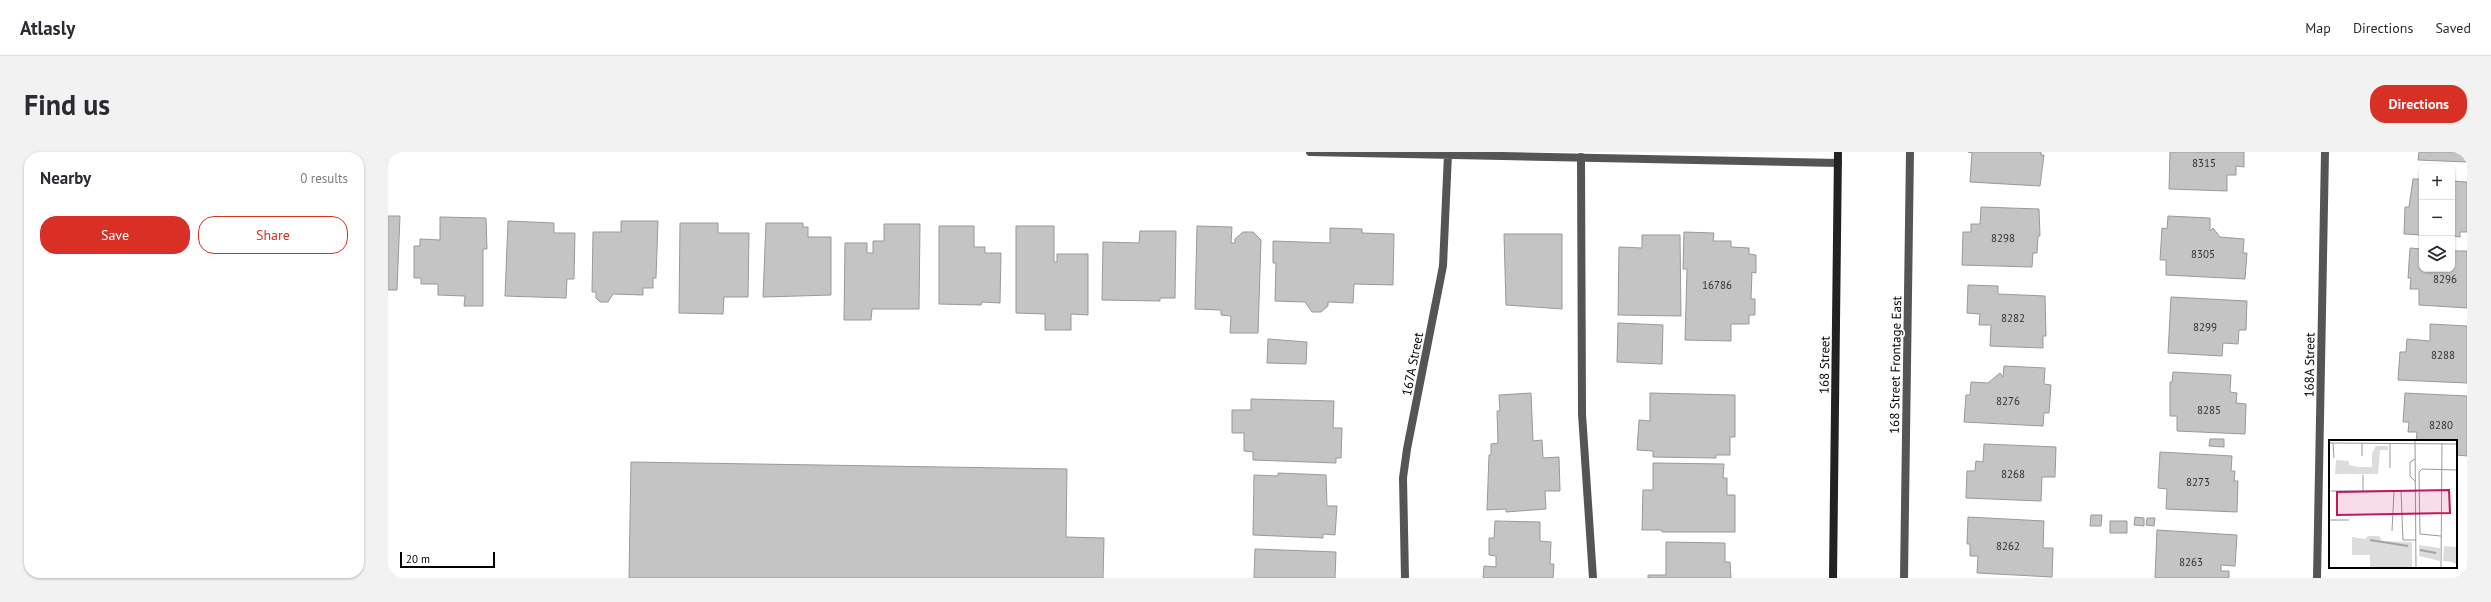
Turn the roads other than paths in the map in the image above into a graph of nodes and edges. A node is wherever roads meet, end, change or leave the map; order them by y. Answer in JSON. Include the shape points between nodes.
{"nodes":[{"id":1,"x":1310,"y":152,"type":"edge"},
{"id":2,"x":1838,"y":152,"type":"edge"},
{"id":3,"x":1910,"y":152,"type":"edge"},
{"id":4,"x":2325,"y":152,"type":"edge"},
{"id":5,"x":1448,"y":154,"type":"junction"},
{"id":6,"x":1581,"y":157,"type":"junction"},
{"id":7,"x":1838,"y":163,"type":"junction"},
{"id":8,"x":1404,"y":578,"type":"edge"},
{"id":9,"x":1593,"y":578,"type":"edge"},
{"id":10,"x":1833,"y":578,"type":"edge"},
{"id":11,"x":1904,"y":578,"type":"edge"},
{"id":12,"x":2317,"y":578,"type":"edge"}],
"edges":[{"from":1,"to":5,"type":"street"},
{"from":2,"to":7,"type":"main road","name":"168 Street"},
{"from":3,"to":11,"type":"street","name":"168 Street Frontage East"},
{"from":4,"to":12,"type":"street","name":"168A Street"},
{"from":5,"to":6,"type":"street"},
{"from":5,"to":8,"type":"street","name":"167A Street","via":[[1444,266],[1403,478]]},
{"from":6,"to":7,"type":"street"},
{"from":6,"to":9,"type":"street","via":[[1582,414]]},
{"from":7,"to":10,"type":"main road","name":"168 Street"}]}
